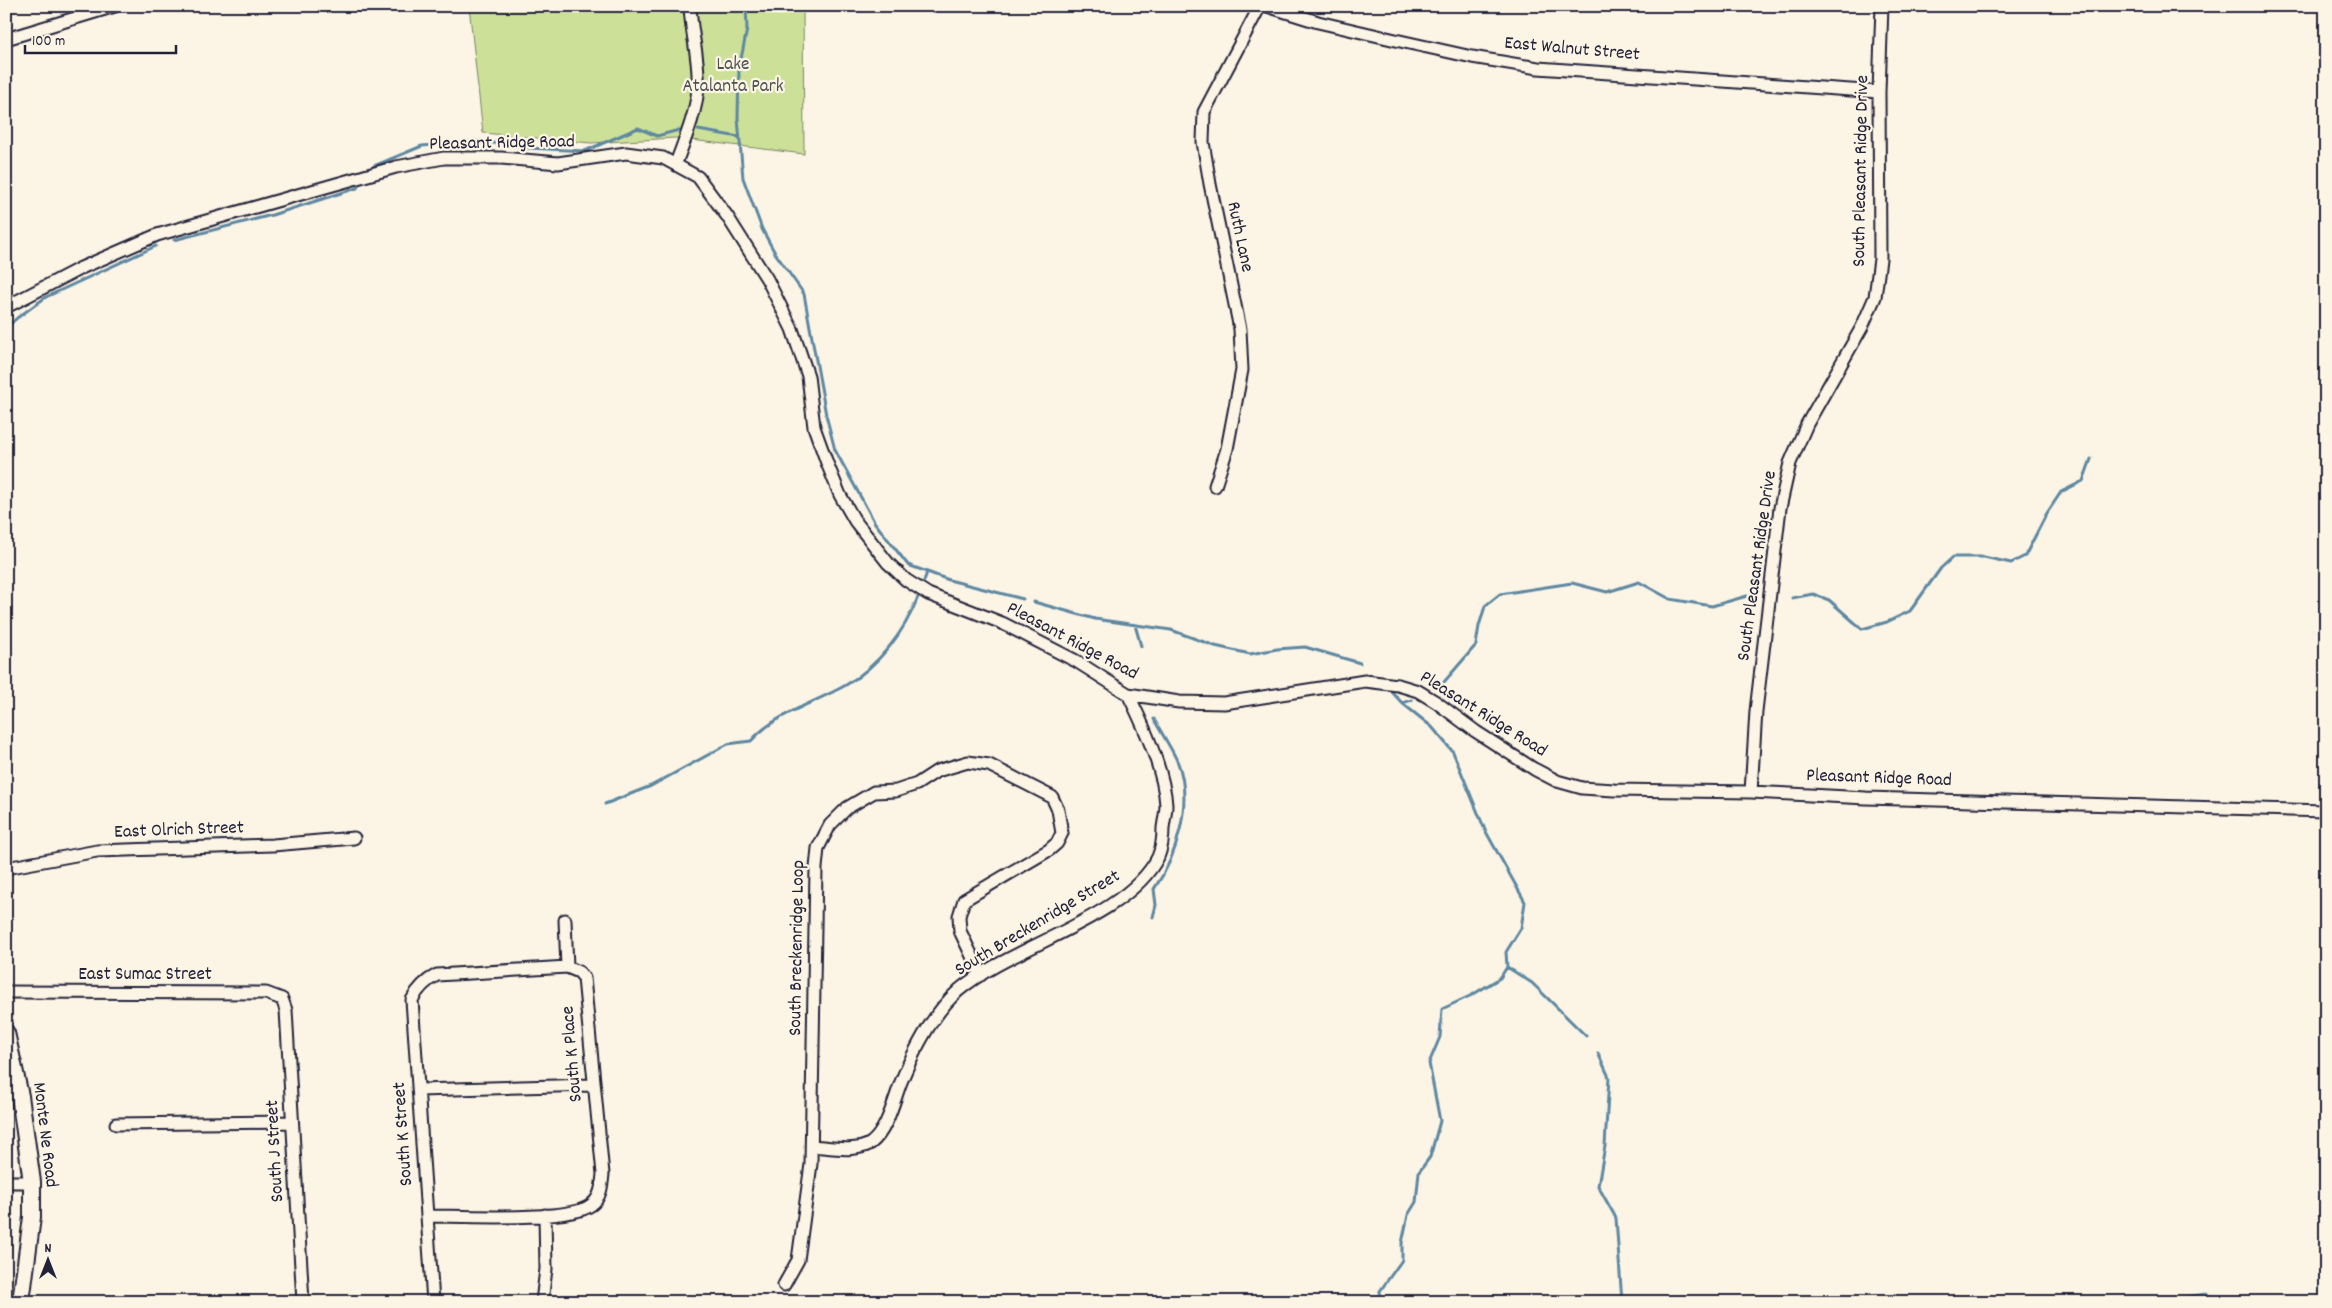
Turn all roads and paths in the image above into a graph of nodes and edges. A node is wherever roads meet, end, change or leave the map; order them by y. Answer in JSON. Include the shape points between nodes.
{"nodes":[{"id":1,"x":115,"y":6,"type":"edge"},
{"id":2,"x":690,"y":6,"type":"edge"},
{"id":3,"x":1260,"y":6,"type":"edge"},
{"id":4,"x":1267,"y":6,"type":"edge"},
{"id":5,"x":1882,"y":6,"type":"edge"},
{"id":6,"x":6,"y":39,"type":"edge"},
{"id":7,"x":1879,"y":92,"type":"junction"},
{"id":8,"x":676,"y":163,"type":"junction"},
{"id":9,"x":6,"y":307,"type":"edge"},
{"id":10,"x":1215,"y":486,"type":"dead end"},
{"id":11,"x":1128,"y":694,"type":"junction"},
{"id":12,"x":1751,"y":792,"type":"junction"},
{"id":13,"x":2326,"y":811,"type":"edge"},
{"id":14,"x":354,"y":838,"type":"dead end"},
{"id":15,"x":6,"y":868,"type":"edge"},
{"id":16,"x":565,"y":920,"type":"dead end"},
{"id":17,"x":567,"y":968,"type":"junction"},
{"id":18,"x":981,"y":975,"type":"junction"},
{"id":19,"x":6,"y":992,"type":"edge"},
{"id":20,"x":282,"y":999,"type":"joint"},
{"id":21,"x":6,"y":1033,"type":"edge"},
{"id":22,"x":593,"y":1085,"type":"junction"},
{"id":23,"x":419,"y":1090,"type":"junction"},
{"id":24,"x":292,"y":1122,"type":"junction"},
{"id":25,"x":116,"y":1124,"type":"dead end"},
{"id":26,"x":812,"y":1146,"type":"junction"},
{"id":27,"x":6,"y":1182,"type":"edge"},
{"id":28,"x":32,"y":1182,"type":"junction"},
{"id":29,"x":428,"y":1216,"type":"junction"},
{"id":30,"x":545,"y":1216,"type":"junction"},
{"id":31,"x":784,"y":1285,"type":"dead end"},
{"id":32,"x":20,"y":1302,"type":"edge"},
{"id":33,"x":303,"y":1302,"type":"edge"},
{"id":34,"x":432,"y":1302,"type":"edge"},
{"id":35,"x":542,"y":1302,"type":"edge"}],
"edges":[{"from":1,"to":6,"type":"street"},
{"from":2,"to":8,"type":"street","via":[[698,88],[693,117]]},
{"from":3,"to":10,"type":"street","name":"Ruth Lane","via":[[1204,112],[1204,150],[1240,329],[1242,370],[1227,449]]},
{"from":4,"to":7,"type":"street","name":"East Walnut Street","via":[[1356,31],[1538,68]]},
{"from":5,"to":7,"type":"street","name":"South Pleasant Ridge Drive"},
{"from":7,"to":12,"type":"street","name":"South Pleasant Ridge Drive","via":[[1880,259],[1875,297],[1862,327],[1807,424],[1790,463],[1780,508],[1756,711]]},
{"from":8,"to":9,"type":"street","name":"Pleasant Ridge Road","via":[[626,153],[558,163],[444,158],[396,167],[157,235],[81,268]]},
{"from":8,"to":11,"type":"street","name":"Pleasant Ridge Road","via":[[698,177],[768,279],[792,329],[808,376],[814,427],[830,471],[855,521],[888,563],[928,594],[1002,623],[1076,661]]},
{"from":11,"to":12,"type":"street","name":"Pleasant Ridge Road","via":[[1179,702],[1224,704],[1365,681],[1398,685],[1424,695],[1514,757],[1557,780],[1582,788]]},
{"from":11,"to":18,"type":"street","name":"South Breckenridge Street","via":[[1153,752],[1163,788],[1166,806],[1158,857],[1141,882],[1111,905]]},
{"from":12,"to":13,"type":"street","name":"Pleasant Ridge Road"},
{"from":14,"to":15,"type":"street","name":"East Olrich Street","via":[[273,845],[97,852]]},
{"from":16,"to":17,"type":"street"},
{"from":17,"to":22,"type":"street","name":"South K Place","via":[[579,972],[584,978]]},
{"from":17,"to":23,"type":"street","name":"South K Street","via":[[437,975],[428,980],[412,1000]]},
{"from":18,"to":26,"type":"street","name":"South Breckenridge Street","via":[[941,1009],[911,1059],[890,1115],[872,1142],[860,1147]]},
{"from":18,"to":26,"type":"street","name":"South Breckenridge Loop","via":[[960,931],[958,916],[964,900],[1057,843],[1062,833],[1052,797],[988,765],[968,762],[937,771],[917,784],[896,791],[874,792],[847,808],[830,825],[818,848]]},
{"from":19,"to":20,"type":"street","name":"East Sumac Street","via":[[266,993]]},
{"from":20,"to":24,"type":"street","name":"South J Street","via":[[286,1010]]},
{"from":21,"to":28,"type":"street","name":"Monte Ne Road","via":[[20,1096]]},
{"from":22,"to":23,"type":"street"},
{"from":22,"to":30,"type":"street","name":"South K Place","via":[[603,1174],[600,1194],[592,1204],[577,1212]]},
{"from":23,"to":29,"type":"street","name":"South K Street"},
{"from":24,"to":25,"type":"street"},
{"from":24,"to":33,"type":"street","name":"South J Street"},
{"from":26,"to":31,"type":"street","name":"South Breckenridge Loop","via":[[798,1260]]},
{"from":27,"to":28,"type":"street"},
{"from":28,"to":32,"type":"street","name":"Monte Ne Road","via":[[32,1217]]},
{"from":29,"to":30,"type":"street"},
{"from":29,"to":34,"type":"street","name":"South K Street"},
{"from":30,"to":35,"type":"street","via":[[546,1269]]}]}
